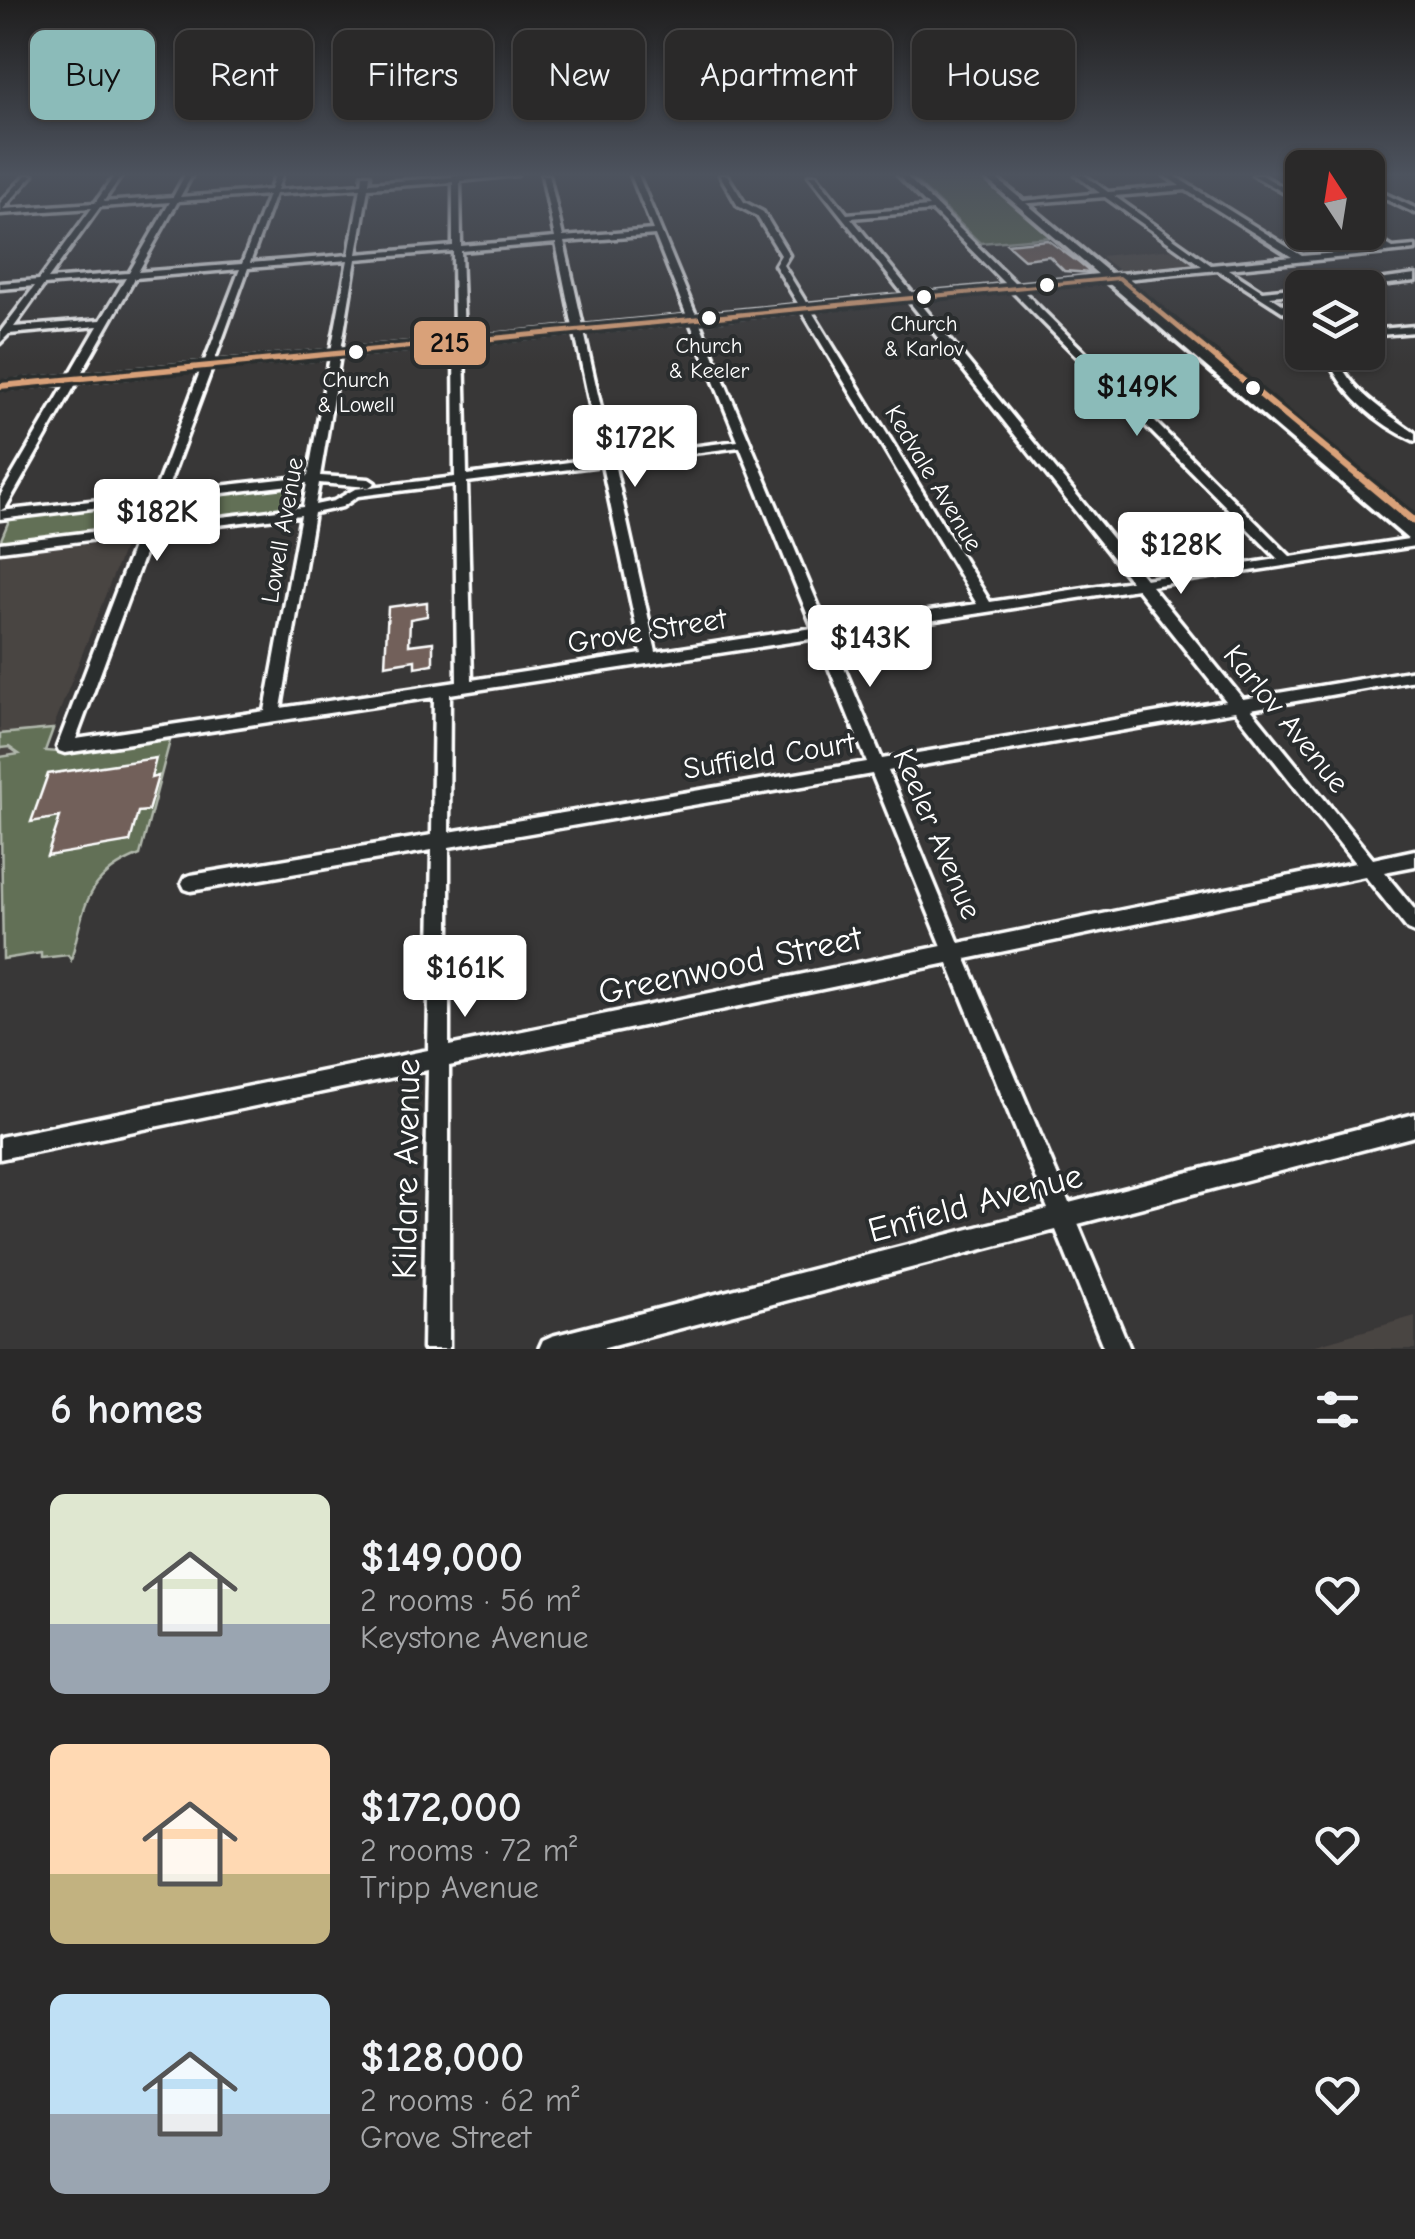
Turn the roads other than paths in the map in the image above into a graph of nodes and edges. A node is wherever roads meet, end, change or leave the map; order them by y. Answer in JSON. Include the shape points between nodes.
{"nodes":[{"id":1,"x":74,"y":238,"type":"edge"},
{"id":2,"x":154,"y":238,"type":"edge"},
{"id":3,"x":255,"y":238,"type":"edge"},
{"id":4,"x":356,"y":238,"type":"edge"},
{"id":5,"x":458,"y":238,"type":"edge"},
{"id":6,"x":585,"y":238,"type":"edge"},
{"id":7,"x":660,"y":238,"type":"edge"},
{"id":8,"x":775,"y":238,"type":"edge"},
{"id":9,"x":862,"y":238,"type":"edge"},
{"id":10,"x":964,"y":238,"type":"edge"},
{"id":11,"x":1065,"y":238,"type":"edge"},
{"id":12,"x":1171,"y":238,"type":"edge"},
{"id":13,"x":1266,"y":238,"type":"edge"},
{"id":14,"x":560,"y":240,"type":"junction"},
{"id":15,"x":1385,"y":246,"type":"edge"},
{"id":16,"x":458,"y":248,"type":"junction"},
{"id":17,"x":1415,"y":248,"type":"edge"},
{"id":18,"x":1392,"y":250,"type":"junction"},
{"id":19,"x":353,"y":257,"type":"junction"},
{"id":20,"x":1302,"y":260,"type":"junction"},
{"id":21,"x":245,"y":266,"type":"junction"},
{"id":22,"x":1216,"y":268,"type":"junction"},
{"id":23,"x":133,"y":275,"type":"junction"},
{"id":24,"x":1415,"y":278,"type":"edge"},
{"id":25,"x":1115,"y":279,"type":"junction"},
{"id":26,"x":1385,"y":281,"type":"edge"},
{"id":27,"x":42,"y":282,"type":"junction"},
{"id":28,"x":0,"y":286,"type":"edge"},
{"id":29,"x":1015,"y":288,"type":"junction"},
{"id":30,"x":1285,"y":292,"type":"edge"},
{"id":31,"x":1260,"y":294,"type":"junction"},
{"id":32,"x":912,"y":298,"type":"junction"},
{"id":33,"x":805,"y":308,"type":"junction"},
{"id":34,"x":1285,"y":310,"type":"edge"},
{"id":35,"x":694,"y":319,"type":"junction"},
{"id":36,"x":106,"y":322,"type":"junction"},
{"id":37,"x":579,"y":330,"type":"junction"},
{"id":38,"x":1415,"y":330,"type":"edge"},
{"id":39,"x":1385,"y":332,"type":"edge"},
{"id":40,"x":3,"y":336,"type":"edge"},
{"id":41,"x":460,"y":342,"type":"junction"},
{"id":42,"x":336,"y":354,"type":"junction"},
{"id":43,"x":208,"y":366,"type":"junction"},
{"id":44,"x":1337,"y":370,"type":"edge"},
{"id":45,"x":73,"y":379,"type":"junction"},
{"id":46,"x":1242,"y":385,"type":"junction"},
{"id":47,"x":0,"y":386,"type":"edge"},
{"id":48,"x":1415,"y":438,"type":"edge"},
{"id":49,"x":744,"y":443,"type":"junction"},
{"id":50,"x":606,"y":460,"type":"junction"},
{"id":51,"x":462,"y":477,"type":"junction"},
{"id":52,"x":314,"y":479,"type":"junction"},
{"id":53,"x":355,"y":489,"type":"junction"},
{"id":54,"x":159,"y":497,"type":"junction"},
{"id":55,"x":308,"y":510,"type":"junction"},
{"id":56,"x":0,"y":511,"type":"edge"},
{"id":57,"x":1415,"y":522,"type":"edge"},
{"id":58,"x":147,"y":528,"type":"junction"},
{"id":59,"x":1415,"y":539,"type":"edge"},
{"id":60,"x":0,"y":548,"type":"edge"},
{"id":61,"x":1288,"y":562,"type":"junction"},
{"id":62,"x":1142,"y":584,"type":"junction"},
{"id":63,"x":986,"y":607,"type":"junction"},
{"id":64,"x":822,"y":632,"type":"junction"},
{"id":65,"x":650,"y":658,"type":"junction"},
{"id":66,"x":1415,"y":675,"type":"edge"},
{"id":67,"x":465,"y":686,"type":"junction"},
{"id":68,"x":442,"y":690,"type":"junction"},
{"id":69,"x":1240,"y":706,"type":"junction"},
{"id":70,"x":272,"y":716,"type":"junction"},
{"id":71,"x":876,"y":766,"type":"junction"},
{"id":72,"x":442,"y":841,"type":"junction"},
{"id":73,"x":1415,"y":858,"type":"edge"},
{"id":74,"x":1369,"y":867,"type":"junction"},
{"id":75,"x":191,"y":883,"type":"dead end"},
{"id":76,"x":1415,"y":924,"type":"edge"},
{"id":77,"x":955,"y":953,"type":"junction"},
{"id":78,"x":439,"y":1057,"type":"junction"},
{"id":79,"x":1415,"y":1125,"type":"edge"},
{"id":80,"x":0,"y":1148,"type":"edge"},
{"id":81,"x":1062,"y":1216,"type":"junction"},
{"id":82,"x":436,"y":1349,"type":"edge"},
{"id":83,"x":552,"y":1349,"type":"edge"},
{"id":84,"x":1117,"y":1349,"type":"edge"}],
"edges":[{"from":1,"to":27,"type":"street"},
{"from":2,"to":23,"type":"street"},
{"from":3,"to":21,"type":"street"},
{"from":4,"to":19,"type":"street","name":"Lowell Avenue"},
{"from":5,"to":16,"type":"street"},
{"from":6,"to":14,"type":"street"},
{"from":7,"to":35,"type":"street","name":"Keeler Avenue"},
{"from":8,"to":33,"type":"street","name":"Kedvale Avenue","via":[[785,255],[778,265]]},
{"from":9,"to":32,"type":"street","name":"Karlov Avenue"},
{"from":10,"to":29,"type":"street"},
{"from":11,"to":25,"type":"main road"},
{"from":12,"to":22,"type":"street"},
{"from":13,"to":20,"type":"street"},
{"from":14,"to":16,"type":"street"},
{"from":14,"to":37,"type":"street"},
{"from":15,"to":18,"type":"street"},
{"from":16,"to":19,"type":"street"},
{"from":16,"to":41,"type":"street"},
{"from":17,"to":18,"type":"street"},
{"from":18,"to":20,"type":"street"},
{"from":19,"to":21,"type":"street"},
{"from":19,"to":42,"type":"street","name":"Lowell Avenue"},
{"from":20,"to":22,"type":"street"},
{"from":21,"to":23,"type":"street"},
{"from":21,"to":43,"type":"street"},
{"from":22,"to":25,"type":"street"},
{"from":22,"to":31,"type":"street"},
{"from":23,"to":27,"type":"street"},
{"from":23,"to":36,"type":"street"},
{"from":24,"to":26,"type":"street"},
{"from":25,"to":29,"type":"street"},
{"from":25,"to":46,"type":"main road"},
{"from":27,"to":28,"type":"street"},
{"from":27,"to":40,"type":"street"},
{"from":29,"to":32,"type":"street"},
{"from":29,"to":61,"type":"street"},
{"from":30,"to":31,"type":"street"},
{"from":31,"to":34,"type":"street"},
{"from":32,"to":33,"type":"street"},
{"from":32,"to":62,"type":"street","name":"Karlov Avenue"},
{"from":33,"to":35,"type":"street"},
{"from":33,"to":63,"type":"street","name":"Kedvale Avenue"},
{"from":35,"to":37,"type":"street"},
{"from":35,"to":49,"type":"street","name":"Keeler Avenue"},
{"from":36,"to":40,"type":"street"},
{"from":36,"to":45,"type":"street"},
{"from":37,"to":41,"type":"street"},
{"from":37,"to":50,"type":"street"},
{"from":38,"to":39,"type":"street"},
{"from":41,"to":42,"type":"street"},
{"from":41,"to":51,"type":"street"},
{"from":42,"to":43,"type":"street"},
{"from":42,"to":52,"type":"street","name":"Lowell Avenue"},
{"from":43,"to":45,"type":"street"},
{"from":43,"to":54,"type":"street"},
{"from":44,"to":48,"type":"street","via":[[1357,394]]},
{"from":45,"to":47,"type":"street"},
{"from":45,"to":56,"type":"street"},
{"from":46,"to":57,"type":"main road"},
{"from":46,"to":59,"type":"main road"},
{"from":49,"to":50,"type":"street"},
{"from":49,"to":64,"type":"street","name":"Keeler Avenue"},
{"from":50,"to":51,"type":"street"},
{"from":50,"to":65,"type":"street"},
{"from":51,"to":53,"type":"street"},
{"from":51,"to":67,"type":"street"},
{"from":52,"to":53,"type":"street","via":[[339,479]]},
{"from":52,"to":54,"type":"street"},
{"from":52,"to":55,"type":"street","name":"Lowell Avenue"},
{"from":53,"to":55,"type":"street","via":[[338,504]]},
{"from":54,"to":56,"type":"street"},
{"from":54,"to":58,"type":"street"},
{"from":55,"to":58,"type":"street"},
{"from":55,"to":70,"type":"street","name":"Lowell Avenue"},
{"from":58,"to":60,"type":"street"},
{"from":58,"to":70,"type":"street","name":"Grove Street","via":[[65,747]]},
{"from":59,"to":61,"type":"street","name":"Grove Street"},
{"from":61,"to":62,"type":"street","name":"Grove Street"},
{"from":62,"to":63,"type":"street","name":"Grove Street"},
{"from":62,"to":69,"type":"street","name":"Karlov Avenue"},
{"from":63,"to":64,"type":"street","name":"Grove Street"},
{"from":64,"to":65,"type":"street","name":"Grove Street"},
{"from":64,"to":71,"type":"street","name":"Keeler Avenue"},
{"from":65,"to":67,"type":"street","name":"Grove Street"},
{"from":66,"to":69,"type":"street","name":"Suffield Court"},
{"from":67,"to":68,"type":"street","name":"Grove Street"},
{"from":68,"to":70,"type":"street","name":"Grove Street"},
{"from":68,"to":72,"type":"street","name":"Kildare Avenue"},
{"from":69,"to":71,"type":"street","name":"Suffield Court"},
{"from":69,"to":74,"type":"street","name":"Karlov Avenue"},
{"from":71,"to":72,"type":"street","name":"Suffield Court"},
{"from":71,"to":77,"type":"street","name":"Keeler Avenue"},
{"from":72,"to":75,"type":"street","name":"Suffield Court"},
{"from":72,"to":78,"type":"street","name":"Kildare Avenue"},
{"from":73,"to":74,"type":"street","name":"Greenwood Street"},
{"from":74,"to":76,"type":"street","name":"Karlov Avenue"},
{"from":74,"to":77,"type":"street","name":"Greenwood Street"},
{"from":77,"to":78,"type":"street","name":"Greenwood Street"},
{"from":77,"to":81,"type":"street","name":"Keeler Avenue"},
{"from":78,"to":80,"type":"street","name":"Greenwood Street"},
{"from":78,"to":82,"type":"street","name":"Kildare Avenue"},
{"from":79,"to":81,"type":"street","name":"Enfield Avenue"},
{"from":81,"to":83,"type":"street","name":"Enfield Avenue"},
{"from":81,"to":84,"type":"street","name":"Keeler Avenue"}]}
